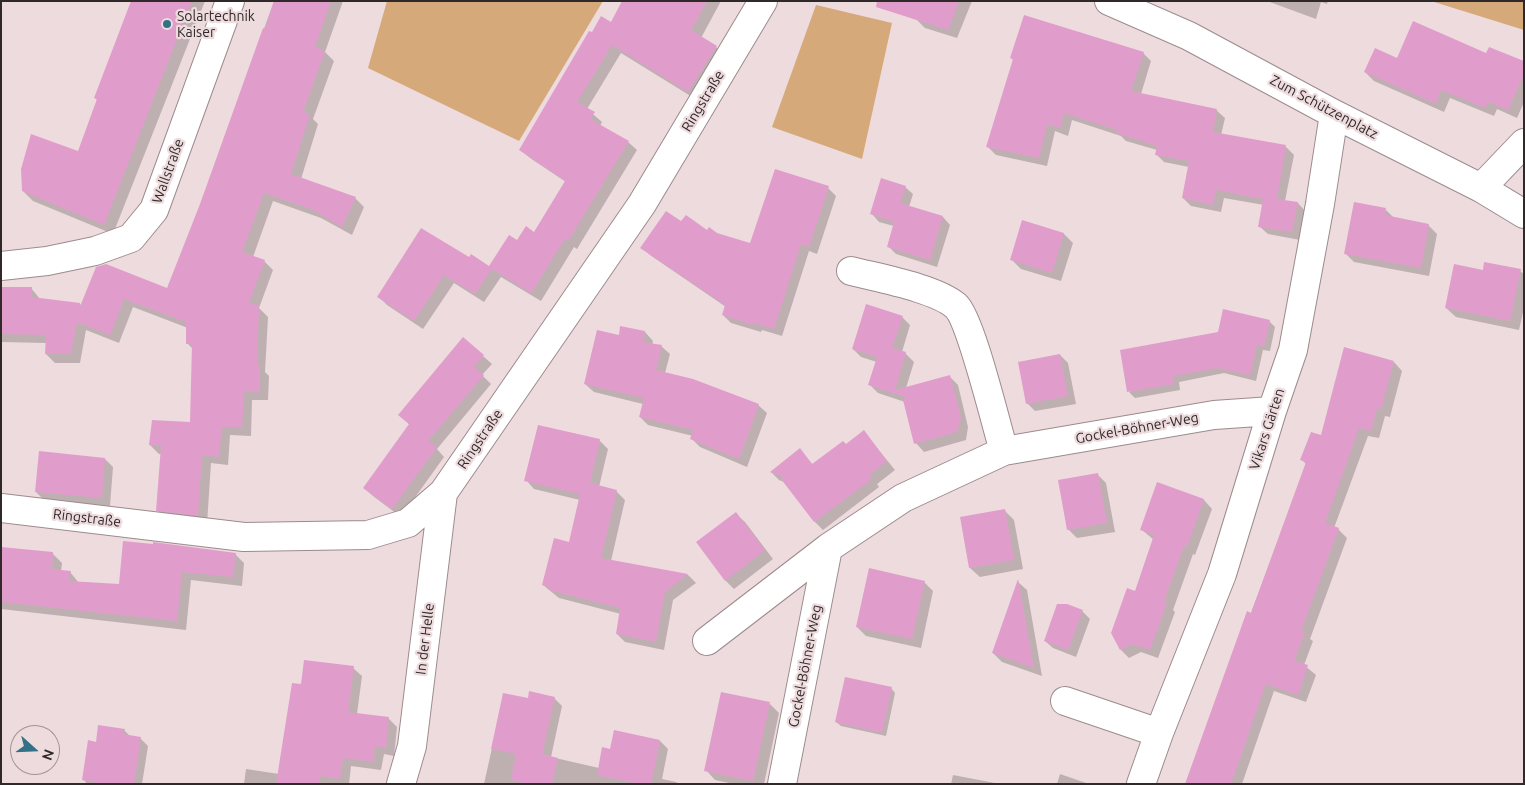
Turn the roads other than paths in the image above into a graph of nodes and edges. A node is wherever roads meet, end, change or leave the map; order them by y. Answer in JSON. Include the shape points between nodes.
{"nodes":[{"id":1,"x":230,"y":1,"type":"edge"},
{"id":2,"x":763,"y":1,"type":"edge"},
{"id":3,"x":1109,"y":1,"type":"edge"},
{"id":4,"x":1334,"y":114,"type":"junction"},
{"id":5,"x":1524,"y":143,"type":"edge"},
{"id":6,"x":1481,"y":188,"type":"junction"},
{"id":7,"x":1524,"y":214,"type":"edge"},
{"id":8,"x":1,"y":266,"type":"edge"},
{"id":9,"x":851,"y":271,"type":"dead end"},
{"id":10,"x":1272,"y":411,"type":"junction"},
{"id":11,"x":1004,"y":451,"type":"junction"},
{"id":12,"x":443,"y":493,"type":"junction"},
{"id":13,"x":1,"y":508,"type":"edge"},
{"id":14,"x":828,"y":548,"type":"junction"},
{"id":15,"x":707,"y":640,"type":"dead end"},
{"id":16,"x":1065,"y":701,"type":"dead end"},
{"id":17,"x":1159,"y":733,"type":"junction"},
{"id":18,"x":401,"y":784,"type":"edge"},
{"id":19,"x":782,"y":784,"type":"edge"},
{"id":20,"x":1141,"y":784,"type":"edge"}],
"edges":[{"from":1,"to":8,"type":"street","name":"Wallstraße","via":[[154,210],[131,238],[95,252]]},
{"from":2,"to":12,"type":"street","name":"Ringstraße","via":[[642,204]]},
{"from":3,"to":4,"type":"street","name":"Zum Schützenplatz","via":[[1189,36]]},
{"from":4,"to":6,"type":"street","name":"Zum Schützenplatz"},
{"from":4,"to":10,"type":"street","name":"Vikars Gärten","via":[[1293,350]]},
{"from":5,"to":6,"type":"street"},
{"from":6,"to":7,"type":"street","name":"Zum Schützenplatz"},
{"from":9,"to":11,"type":"street","via":[[922,290],[956,306],[968,329]]},
{"from":10,"to":11,"type":"street","name":"Gockel-Böhner-Weg","via":[[1214,415]]},
{"from":10,"to":17,"type":"street","name":"Vikars Gärten","via":[[1222,574]]},
{"from":11,"to":14,"type":"street","name":"Gockel-Böhner-Weg","via":[[903,498]]},
{"from":12,"to":13,"type":"street","name":"Ringstraße","via":[[408,523],[368,535],[244,537]]},
{"from":12,"to":18,"type":"street","name":"In der Helle","via":[[412,746]]},
{"from":14,"to":15,"type":"street","name":"Gockel-Böhner-Weg"},
{"from":14,"to":19,"type":"street","name":"Gockel-Böhner-Weg"},
{"from":16,"to":17,"type":"street"},
{"from":17,"to":20,"type":"street","name":"Vikars Gärten"}]}
